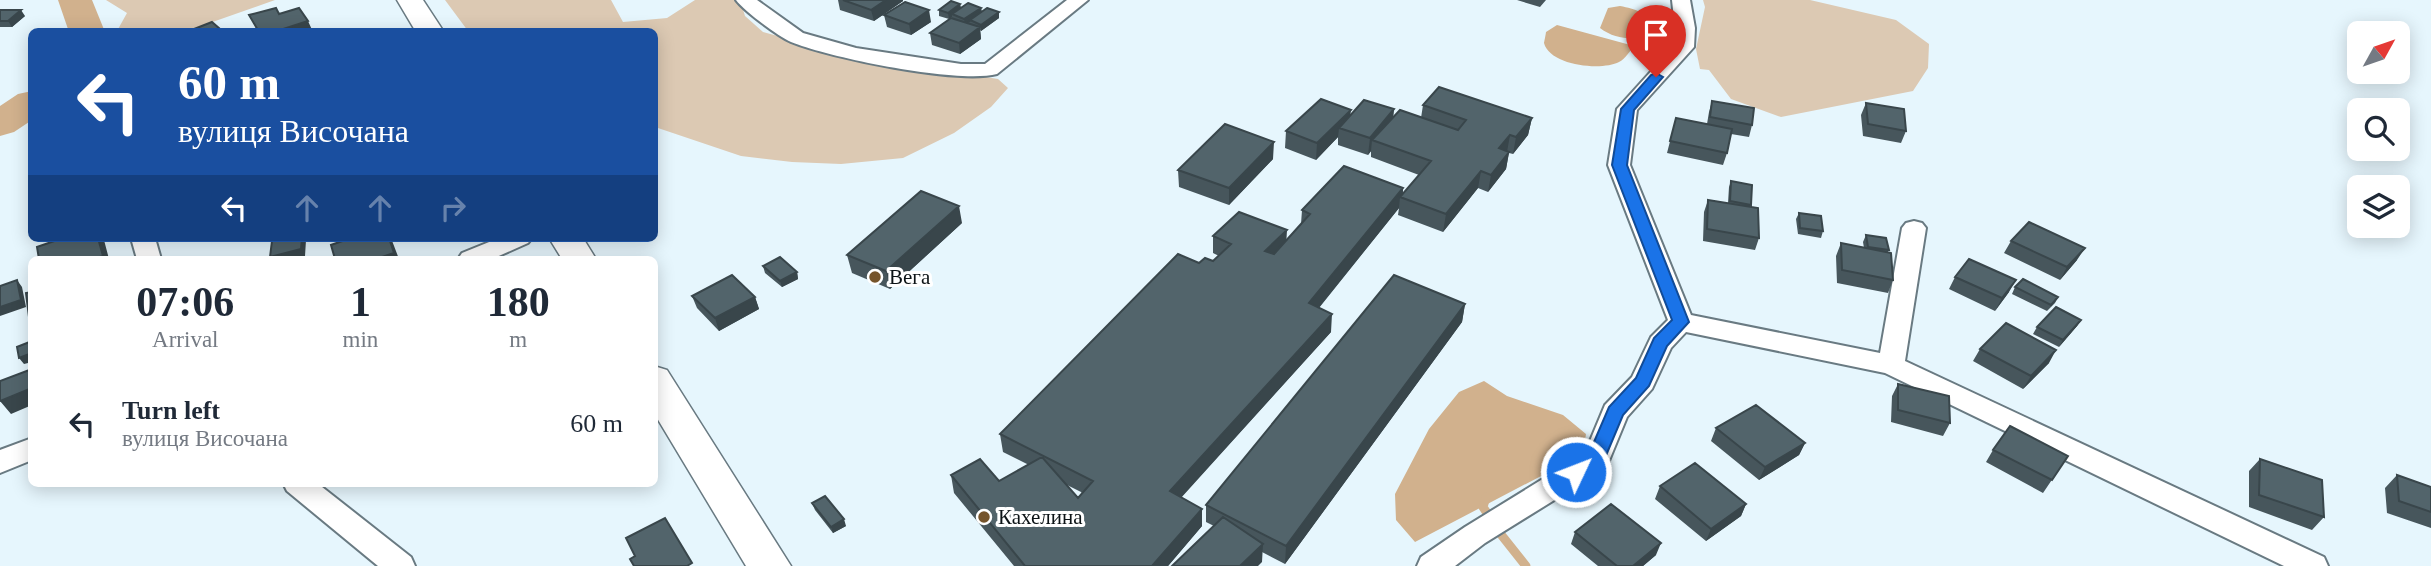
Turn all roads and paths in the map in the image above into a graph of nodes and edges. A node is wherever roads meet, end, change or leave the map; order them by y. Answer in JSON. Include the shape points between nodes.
{"nodes":[{"id":1,"x":410,"y":0,"type":"edge"},
{"id":2,"x":746,"y":0,"type":"edge"},
{"id":3,"x":1079,"y":0,"type":"edge"},
{"id":4,"x":1681,"y":0,"type":"edge"},
{"id":5,"x":428,"y":28,"type":"edge"},
{"id":6,"x":1914,"y":228,"type":"dead end"},
{"id":7,"x":510,"y":242,"type":"edge"},
{"id":8,"x":477,"y":256,"type":"edge"},
{"id":9,"x":1681,"y":322,"type":"junction"},
{"id":10,"x":1891,"y":365,"type":"junction"},
{"id":11,"x":658,"y":386,"type":"edge"},
{"id":12,"x":28,"y":450,"type":"edge"},
{"id":13,"x":0,"y":462,"type":"edge"},
{"id":14,"x":302,"y":487,"type":"edge"},
{"id":15,"x":400,"y":566,"type":"edge"},
{"id":16,"x":769,"y":566,"type":"edge"},
{"id":17,"x":1432,"y":566,"type":"edge"},
{"id":18,"x":2313,"y":566,"type":"edge"}],
"edges":[{"from":1,"to":5,"type":"main road"},
{"from":2,"to":3,"type":"street","via":[[796,37],[854,54],[961,70],[989,70]]},
{"from":4,"to":9,"type":"street","via":[[1684,47],[1627,109],[1619,165]]},
{"from":6,"to":10,"type":"street"},
{"from":7,"to":8,"type":"street"},
{"from":9,"to":10,"type":"street"},
{"from":9,"to":17,"type":"street","via":[[1660,343],[1643,382],[1615,412],[1596,460],[1475,534]]},
{"from":10,"to":18,"type":"street"},
{"from":11,"to":16,"type":"main road"},
{"from":12,"to":13,"type":"street"},
{"from":14,"to":15,"type":"street"}]}
